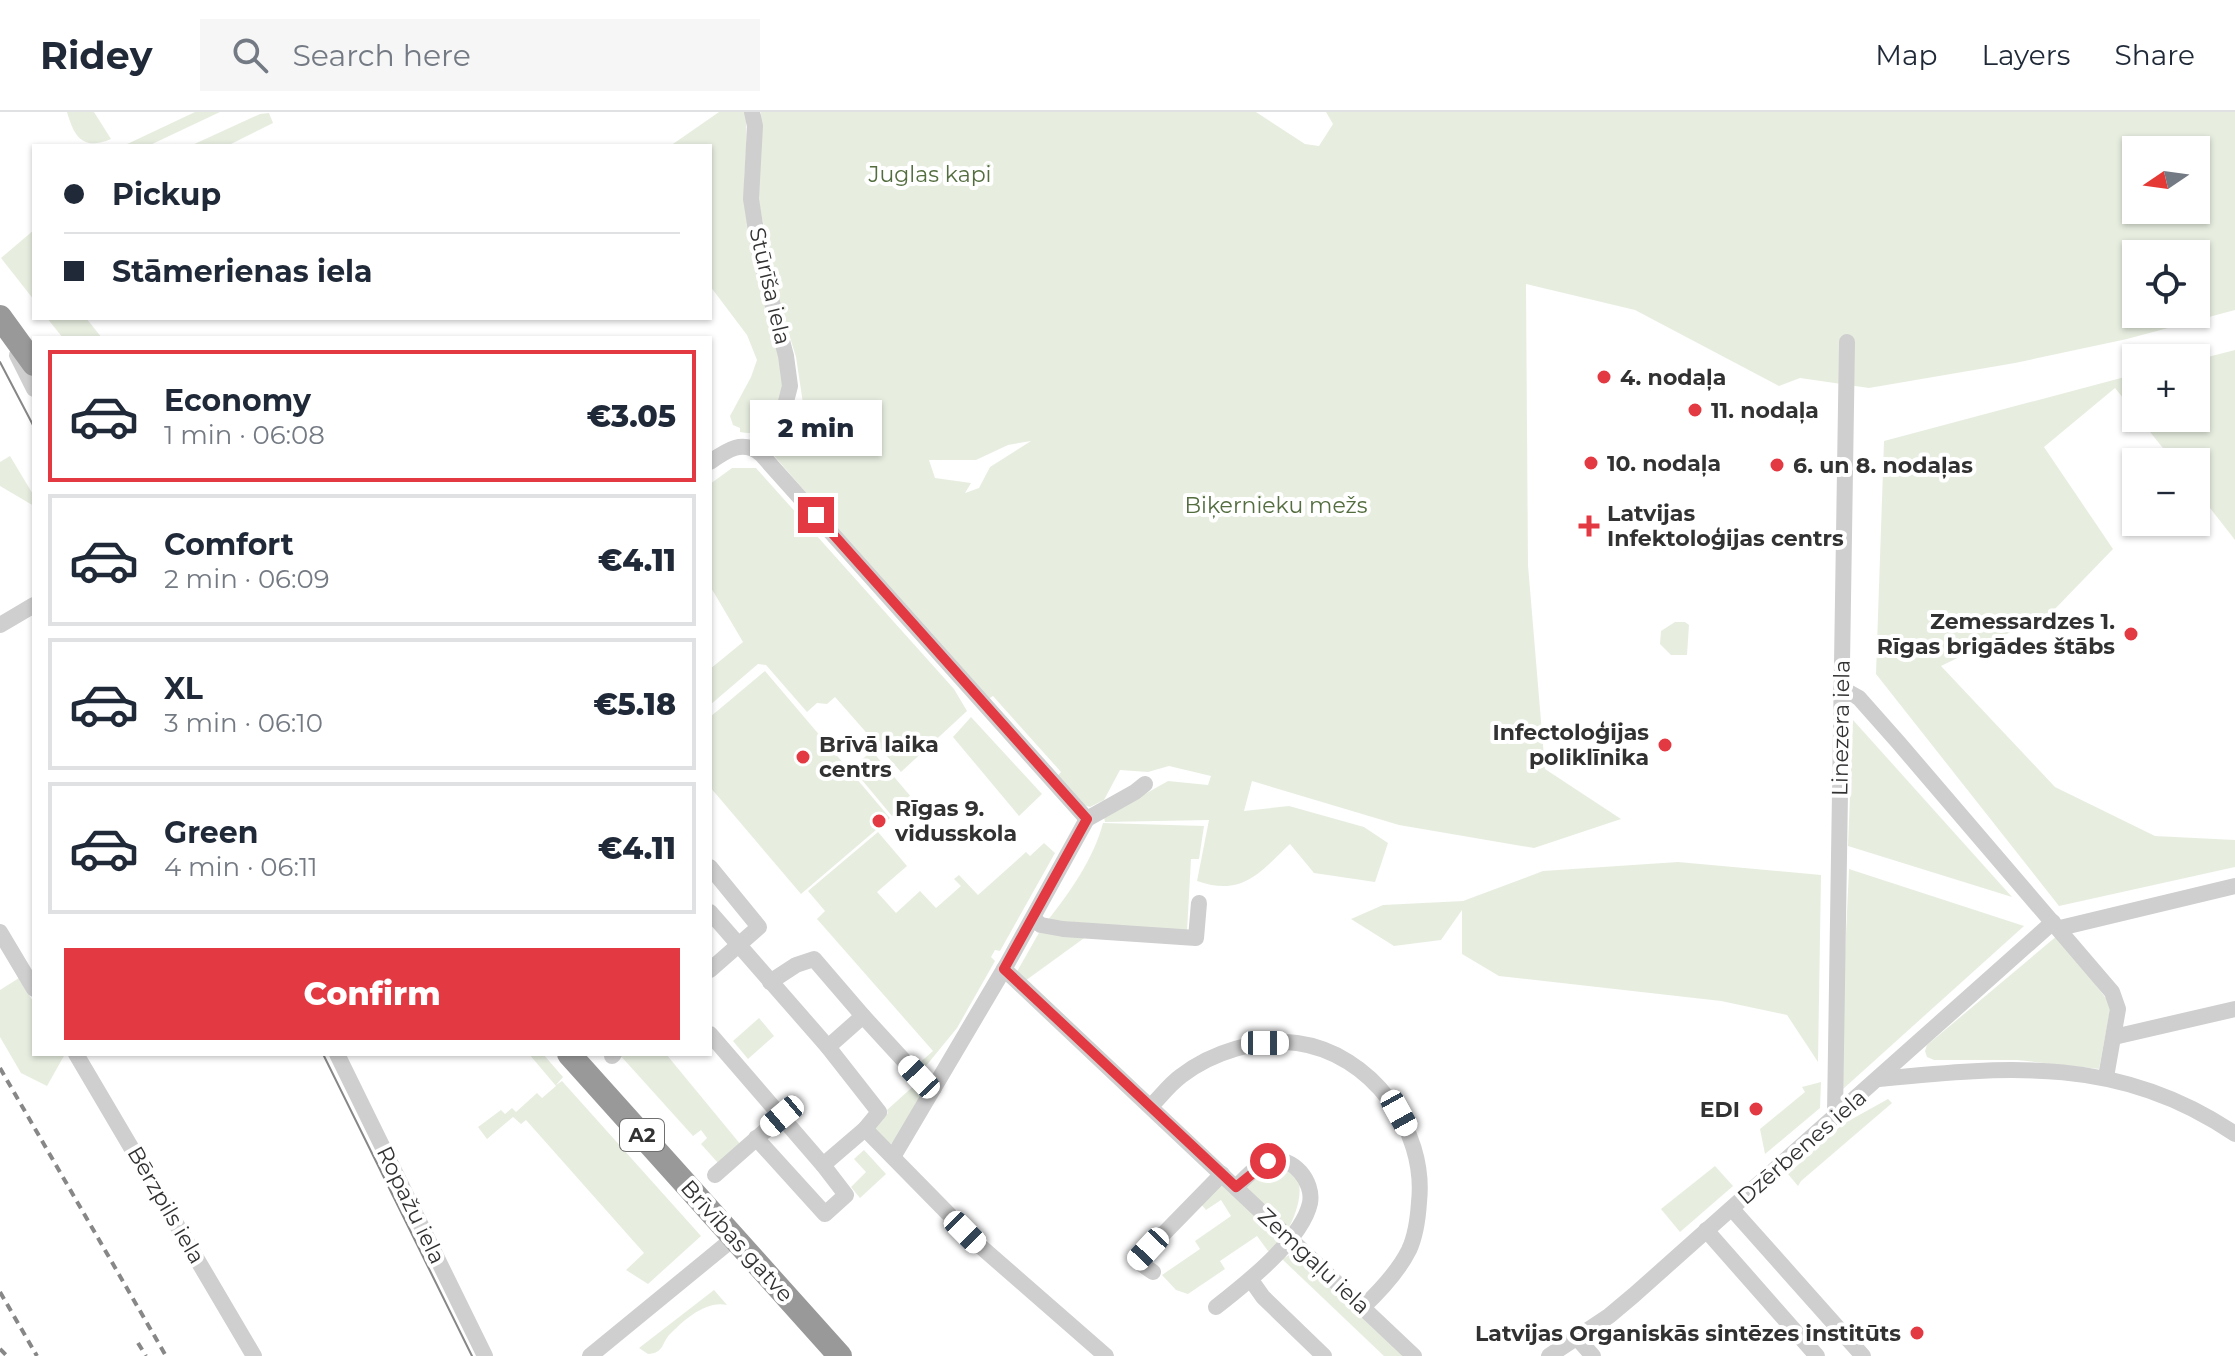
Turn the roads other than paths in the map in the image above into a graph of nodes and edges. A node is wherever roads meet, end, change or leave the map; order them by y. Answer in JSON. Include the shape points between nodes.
{"nodes":[{"id":1,"x":752,"y":112,"type":"edge"},
{"id":2,"x":0,"y":319,"type":"edge"},
{"id":3,"x":1847,"y":342,"type":"dead end"},
{"id":4,"x":32,"y":361,"type":"edge"},
{"id":5,"x":32,"y":385,"type":"edge"},
{"id":6,"x":754,"y":448,"type":"junction"},
{"id":7,"x":712,"y":461,"type":"edge"},
{"id":8,"x":32,"y":606,"type":"edge"},
{"id":9,"x":0,"y":625,"type":"edge"},
{"id":10,"x":1841,"y":688,"type":"junction"},
{"id":11,"x":1145,"y":784,"type":"dead end"},
{"id":12,"x":1087,"y":819,"type":"junction"},
{"id":13,"x":712,"y":869,"type":"edge"},
{"id":14,"x":2235,"y":886,"type":"edge"},
{"id":15,"x":1199,"y":903,"type":"dead end"},
{"id":16,"x":712,"y":914,"type":"edge"},
{"id":17,"x":1033,"y":919,"type":"junction"},
{"id":18,"x":2056,"y":925,"type":"junction"},
{"id":19,"x":0,"y":932,"type":"edge"},
{"id":20,"x":738,"y":945,"type":"junction"},
{"id":21,"x":712,"y":968,"type":"edge"},
{"id":22,"x":1004,"y":969,"type":"junction"},
{"id":23,"x":770,"y":982,"type":"junction"},
{"id":24,"x":32,"y":986,"type":"edge"},
{"id":25,"x":2235,"y":1009,"type":"edge"},
{"id":26,"x":863,"y":1016,"type":"junction"},
{"id":27,"x":712,"y":1036,"type":"edge"},
{"id":28,"x":2114,"y":1037,"type":"junction"},
{"id":29,"x":828,"y":1047,"type":"junction"},
{"id":30,"x":77,"y":1056,"type":"edge"},
{"id":31,"x":338,"y":1056,"type":"edge"},
{"id":32,"x":571,"y":1056,"type":"edge"},
{"id":33,"x":2106,"y":1077,"type":"junction"},
{"id":34,"x":1879,"y":1079,"type":"junction"},
{"id":35,"x":934,"y":1088,"type":"junction"},
{"id":36,"x":1151,"y":1106,"type":"junction"},
{"id":37,"x":1835,"y":1114,"type":"junction"},
{"id":38,"x":782,"y":1116,"type":"junction"},
{"id":39,"x":865,"y":1129,"type":"junction"},
{"id":40,"x":2235,"y":1134,"type":"edge"},
{"id":41,"x":756,"y":1138,"type":"junction"},
{"id":42,"x":893,"y":1157,"type":"junction"},
{"id":43,"x":823,"y":1165,"type":"junction"},
{"id":44,"x":1222,"y":1174,"type":"junction"},
{"id":45,"x":715,"y":1175,"type":"dead end"},
{"id":46,"x":1236,"y":1187,"type":"junction"},
{"id":47,"x":1732,"y":1209,"type":"junction"},
{"id":48,"x":1706,"y":1230,"type":"junction"},
{"id":49,"x":734,"y":1238,"type":"junction"},
{"id":50,"x":1291,"y":1238,"type":"junction"},
{"id":51,"x":1153,"y":1272,"type":"dead end"},
{"id":52,"x":1251,"y":1280,"type":"junction"},
{"id":53,"x":1216,"y":1307,"type":"dead end"},
{"id":54,"x":1363,"y":1307,"type":"junction"},
{"id":55,"x":1577,"y":1338,"type":"junction"},
{"id":56,"x":254,"y":1356,"type":"edge"},
{"id":57,"x":485,"y":1356,"type":"edge"},
{"id":58,"x":590,"y":1356,"type":"edge"},
{"id":59,"x":840,"y":1356,"type":"edge"},
{"id":60,"x":1106,"y":1356,"type":"edge"},
{"id":61,"x":1324,"y":1356,"type":"edge"},
{"id":62,"x":1414,"y":1356,"type":"edge"},
{"id":63,"x":1549,"y":1356,"type":"edge"},
{"id":64,"x":1593,"y":1356,"type":"edge"},
{"id":65,"x":1817,"y":1356,"type":"edge"},
{"id":66,"x":1863,"y":1356,"type":"edge"}],
"edges":[{"from":1,"to":6,"type":"street","name":"Stūrīša iela","via":[[751,199],[790,386],[782,417]]},
{"from":2,"to":4,"type":"highway"},
{"from":2,"to":5,"type":"street"},
{"from":3,"to":10,"type":"street","name":"Linezera iela"},
{"from":6,"to":7,"type":"street","via":[[740,446]]},
{"from":6,"to":12,"type":"street"},
{"from":8,"to":9,"type":"street"},
{"from":10,"to":18,"type":"street","via":[[1859,698]]},
{"from":10,"to":37,"type":"street","name":"Linezera iela"},
{"from":11,"to":12,"type":"street"},
{"from":12,"to":17,"type":"street"},
{"from":13,"to":20,"type":"street","via":[[759,927]]},
{"from":14,"to":18,"type":"street"},
{"from":15,"to":17,"type":"street","via":[[1196,938],[1063,929]]},
{"from":16,"to":20,"type":"street"},
{"from":17,"to":22,"type":"street"},
{"from":18,"to":28,"type":"street","via":[[2112,992],[2118,1009]]},
{"from":18,"to":34,"type":"street"},
{"from":19,"to":24,"type":"street"},
{"from":20,"to":21,"type":"street"},
{"from":20,"to":23,"type":"street"},
{"from":22,"to":35,"type":"street"},
{"from":22,"to":36,"type":"street","name":"Zemgaļu iela"},
{"from":23,"to":26,"type":"street","via":[[814,959]]},
{"from":23,"to":29,"type":"street"},
{"from":25,"to":28,"type":"street"},
{"from":26,"to":29,"type":"street"},
{"from":26,"to":35,"type":"street"},
{"from":27,"to":38,"type":"street"},
{"from":28,"to":33,"type":"street"},
{"from":29,"to":39,"type":"street","via":[[879,1112]]},
{"from":30,"to":56,"type":"street","name":"Bērzpils iela"},
{"from":31,"to":57,"type":"street","name":"Ropažu iela"},
{"from":32,"to":49,"type":"highway","name":"Brīvības gatve","number":"A2"},
{"from":33,"to":34,"type":"street","name":"Dzērbenes iela","via":[[2013,1068]]},
{"from":33,"to":40,"type":"street","name":"Dzērbenes iela","via":[[2185,1105]]},
{"from":34,"to":37,"type":"street","name":"Dzērbenes iela"},
{"from":35,"to":42,"type":"street"},
{"from":36,"to":44,"type":"street","name":"Zemgaļu iela"},
{"from":36,"to":54,"type":"street","via":[[1182,1075],[1212,1057],[1265,1043],[1298,1043],[1330,1053],[1381,1090],[1410,1132],[1421,1185],[1410,1247],[1394,1275]]},
{"from":37,"to":47,"type":"street","name":"Dzērbenes iela"},
{"from":38,"to":41,"type":"street"},
{"from":38,"to":43,"type":"street"},
{"from":39,"to":42,"type":"street"},
{"from":39,"to":43,"type":"street"},
{"from":41,"to":43,"type":"street","via":[[825,1214],[846,1195]]},
{"from":41,"to":45,"type":"street"},
{"from":42,"to":60,"type":"street","via":[[980,1246]]},
{"from":44,"to":46,"type":"street","name":"Zemgaļu iela"},
{"from":44,"to":51,"type":"street","via":[[1137,1261]]},
{"from":46,"to":50,"type":"street","name":"Zemgaļu iela"},
{"from":46,"to":50,"type":"street","via":[[1268,1161],[1291,1164],[1302,1174],[1310,1203]]},
{"from":47,"to":48,"type":"street","name":"Dzērbenes iela"},
{"from":47,"to":66,"type":"street"},
{"from":48,"to":55,"type":"street","name":"Dzērbenes iela","via":[[1618,1309]]},
{"from":48,"to":65,"type":"street"},
{"from":49,"to":58,"type":"street"},
{"from":49,"to":59,"type":"highway","name":"Brīvības gatve","number":"A2"},
{"from":50,"to":52,"type":"street"},
{"from":50,"to":54,"type":"street","name":"Zemgaļu iela"},
{"from":52,"to":53,"type":"street"},
{"from":52,"to":61,"type":"street"},
{"from":54,"to":62,"type":"street","name":"Zemgaļu iela"},
{"from":55,"to":63,"type":"street","name":"Dzērbenes iela"},
{"from":55,"to":64,"type":"street"}]}
